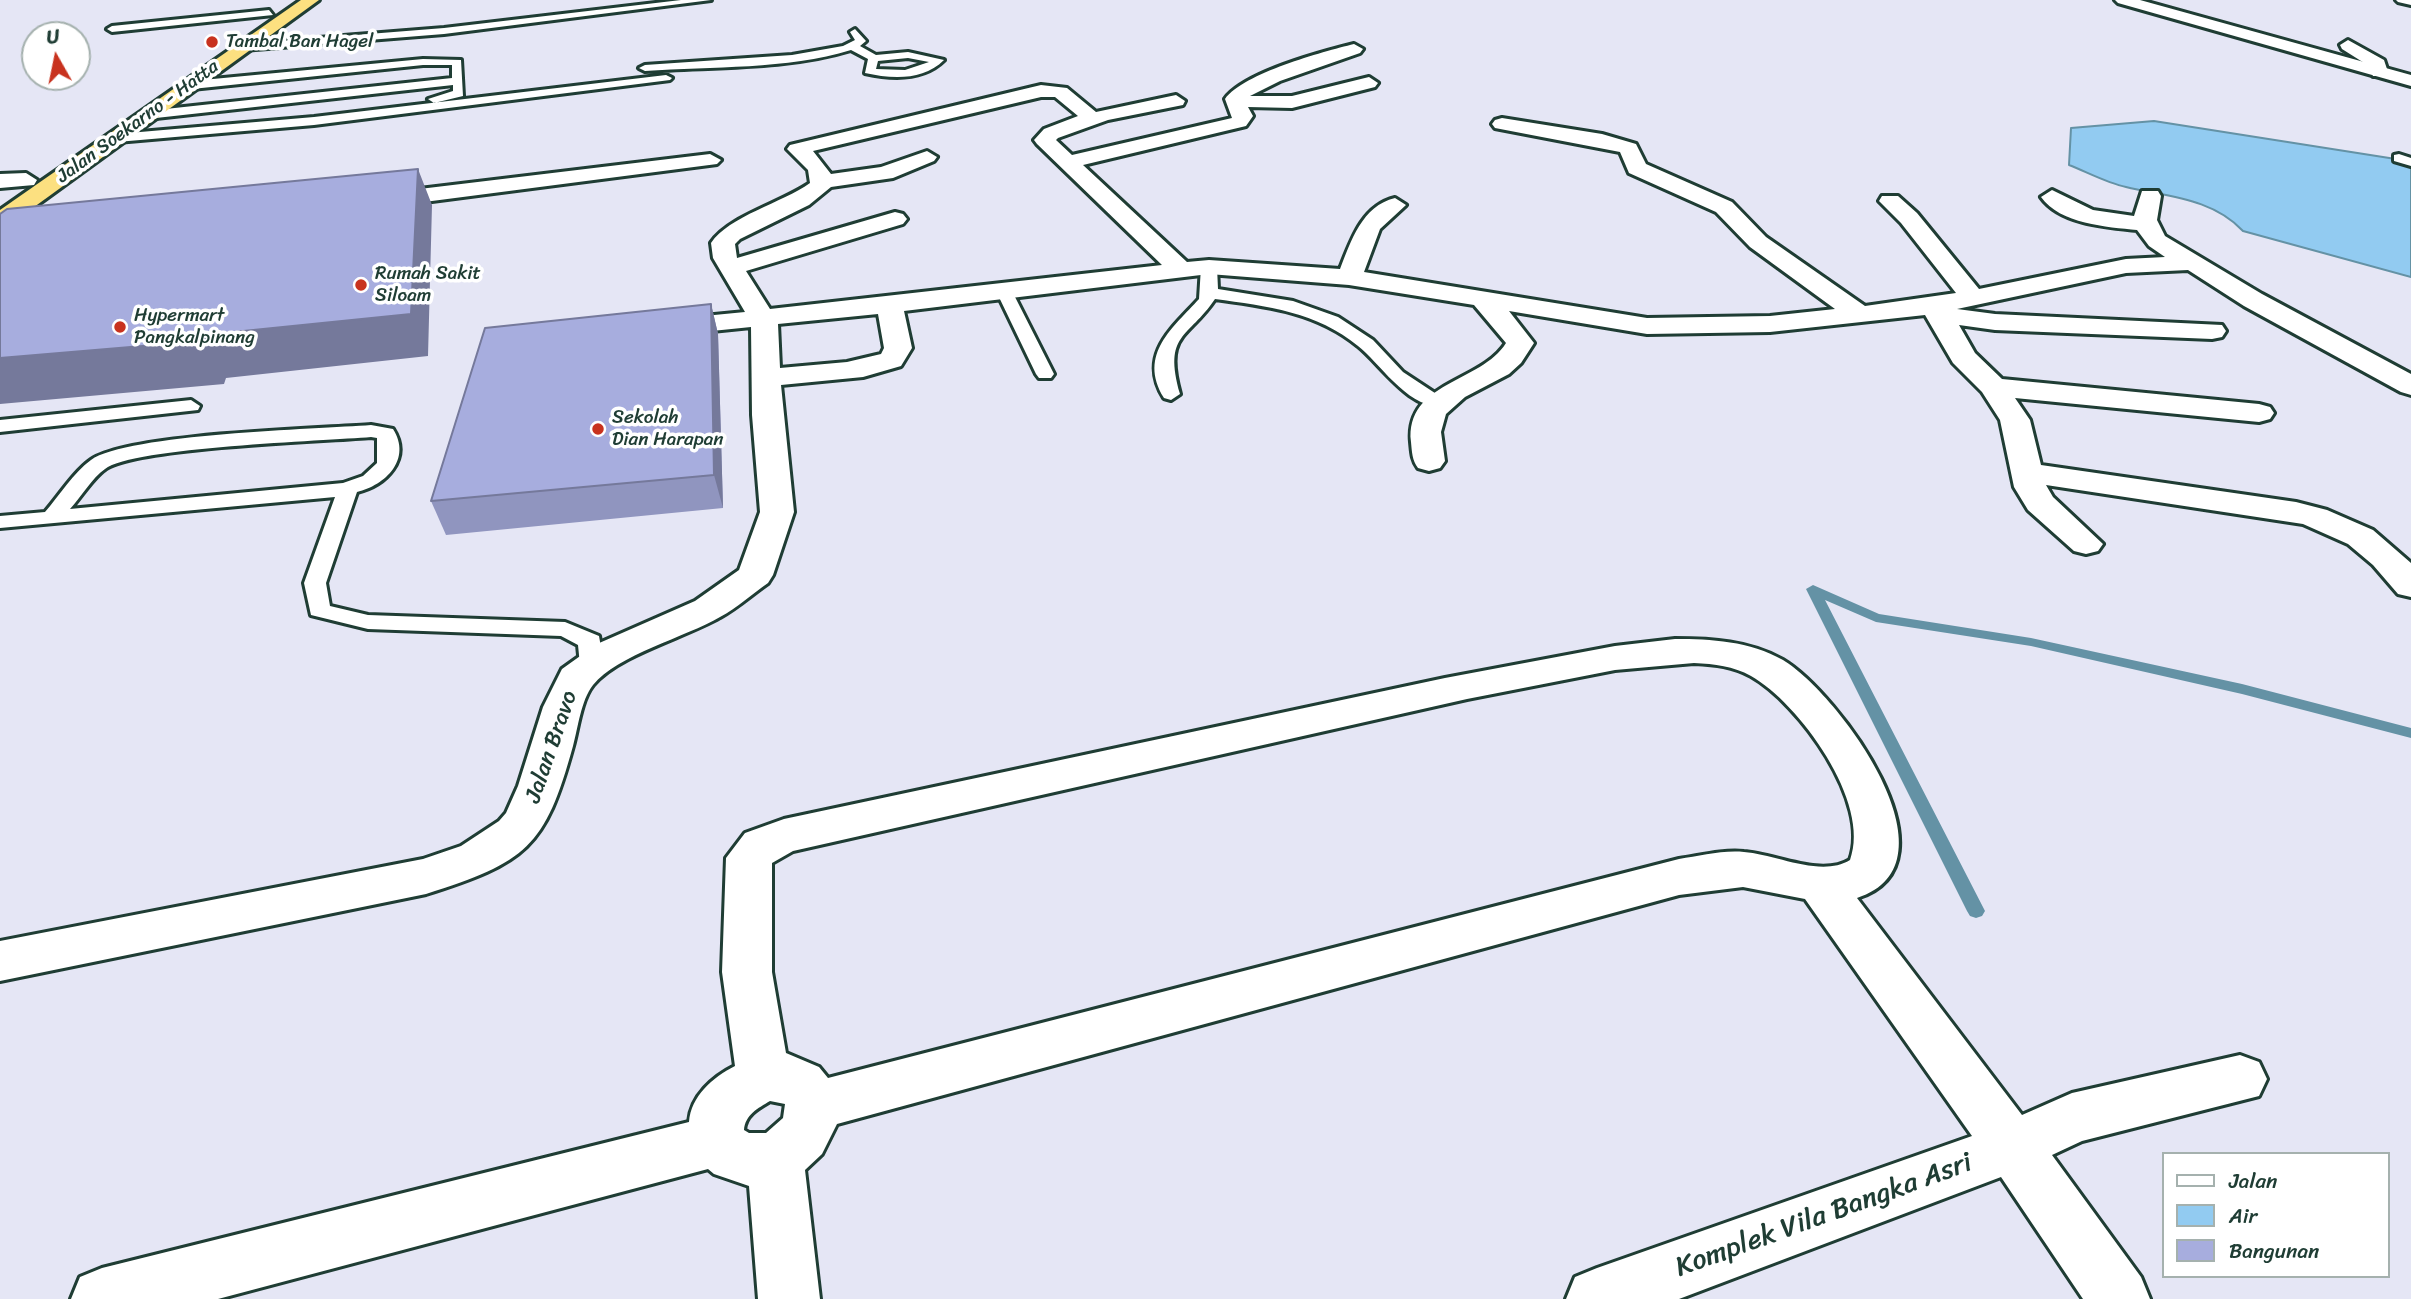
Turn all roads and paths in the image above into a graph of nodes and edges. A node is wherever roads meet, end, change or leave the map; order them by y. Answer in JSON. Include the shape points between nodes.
{"nodes":[{"id":1,"x":287,"y":0,"type":"edge"},
{"id":2,"x":311,"y":0,"type":"edge"},
{"id":3,"x":706,"y":0,"type":"edge"},
{"id":4,"x":2123,"y":0,"type":"edge"},
{"id":5,"x":2401,"y":0,"type":"edge"},
{"id":6,"x":2411,"y":2,"type":"edge"},
{"id":7,"x":269,"y":13,"type":"junction"},
{"id":8,"x":112,"y":29,"type":"dead end"},
{"id":9,"x":855,"y":32,"type":"dead end"},
{"id":10,"x":2348,"y":45,"type":"dead end"},
{"id":11,"x":854,"y":47,"type":"junction"},
{"id":12,"x":1354,"y":49,"type":"dead end"},
{"id":13,"x":235,"y":52,"type":"junction"},
{"id":14,"x":874,"y":58,"type":"junction"},
{"id":15,"x":373,"y":68,"type":"junction"},
{"id":16,"x":2379,"y":72,"type":"junction"},
{"id":17,"x":666,"y":78,"type":"dead end"},
{"id":18,"x":2411,"y":80,"type":"edge"},
{"id":19,"x":1369,"y":83,"type":"dead end"},
{"id":20,"x":192,"y":85,"type":"junction"},
{"id":21,"x":459,"y":85,"type":"junction"},
{"id":22,"x":159,"y":86,"type":"junction"},
{"id":23,"x":1176,"y":101,"type":"dead end"},
{"id":24,"x":1234,"y":101,"type":"junction"},
{"id":25,"x":147,"y":115,"type":"junction"},
{"id":26,"x":1093,"y":119,"type":"junction"},
{"id":27,"x":1502,"y":124,"type":"dead end"},
{"id":28,"x":117,"y":138,"type":"junction"},
{"id":29,"x":927,"y":157,"type":"dead end"},
{"id":30,"x":710,"y":160,"type":"dead end"},
{"id":31,"x":1070,"y":162,"type":"junction"},
{"id":32,"x":26,"y":180,"type":"junction"},
{"id":33,"x":0,"y":181,"type":"edge"},
{"id":34,"x":822,"y":182,"type":"junction"},
{"id":35,"x":2150,"y":196,"type":"dead end"},
{"id":36,"x":2052,"y":197,"type":"dead end"},
{"id":37,"x":0,"y":198,"type":"edge"},
{"id":38,"x":1890,"y":201,"type":"dead end"},
{"id":39,"x":357,"y":204,"type":"edge"},
{"id":40,"x":1395,"y":205,"type":"dead end"},
{"id":41,"x":895,"y":219,"type":"dead end"},
{"id":42,"x":2147,"y":224,"type":"junction"},
{"id":43,"x":4,"y":234,"type":"edge"},
{"id":44,"x":2189,"y":263,"type":"junction"},
{"id":45,"x":731,"y":268,"type":"junction"},
{"id":46,"x":1180,"y":269,"type":"junction"},
{"id":47,"x":1349,"y":277,"type":"junction"},
{"id":48,"x":1209,"y":280,"type":"junction"},
{"id":49,"x":1005,"y":293,"type":"junction"},
{"id":50,"x":1972,"y":297,"type":"junction"},
{"id":51,"x":1483,"y":300,"type":"junction"},
{"id":52,"x":890,"y":304,"type":"junction"},
{"id":53,"x":1931,"y":312,"type":"junction"},
{"id":54,"x":1862,"y":316,"type":"junction"},
{"id":55,"x":762,"y":317,"type":"junction"},
{"id":56,"x":637,"y":331,"type":"edge"},
{"id":57,"x":2212,"y":331,"type":"dead end"},
{"id":58,"x":1045,"y":374,"type":"dead end"},
{"id":59,"x":768,"y":378,"type":"junction"},
{"id":60,"x":2411,"y":386,"type":"edge"},
{"id":61,"x":1993,"y":387,"type":"junction"},
{"id":62,"x":1171,"y":394,"type":"dead end"},
{"id":63,"x":1438,"y":401,"type":"junction"},
{"id":64,"x":191,"y":406,"type":"dead end"},
{"id":65,"x":2259,"y":413,"type":"dead end"},
{"id":66,"x":0,"y":426,"type":"edge"},
{"id":67,"x":1429,"y":461,"type":"dead end"},
{"id":68,"x":2026,"y":472,"type":"junction"},
{"id":69,"x":348,"y":489,"type":"junction"},
{"id":70,"x":51,"y":518,"type":"junction"},
{"id":71,"x":0,"y":523,"type":"edge"},
{"id":72,"x":2086,"y":544,"type":"dead end"},
{"id":73,"x":2411,"y":586,"type":"edge"},
{"id":74,"x":592,"y":665,"type":"junction"},
{"id":75,"x":1820,"y":884,"type":"junction"},
{"id":76,"x":0,"y":961,"type":"edge"},
{"id":77,"x":764,"y":1078,"type":"junction"},
{"id":78,"x":2240,"y":1079,"type":"dead end"},
{"id":79,"x":814,"y":1106,"type":"junction"},
{"id":80,"x":716,"y":1141,"type":"junction"},
{"id":81,"x":2013,"y":1147,"type":"junction"},
{"id":82,"x":775,"y":1157,"type":"junction"},
{"id":83,"x":102,"y":1299,"type":"edge"},
{"id":84,"x":789,"y":1299,"type":"edge"},
{"id":85,"x":1597,"y":1299,"type":"edge"},
{"id":86,"x":2119,"y":1299,"type":"edge"}],
"edges":[{"from":1,"to":7,"type":"highway","name":"Jalan Soekarno - Hatta"},
{"from":2,"to":13,"type":"highway","name":"Jalan Soekarno - Hatta"},
{"from":3,"to":13,"type":"lane"},
{"from":4,"to":16,"type":"street"},
{"from":5,"to":6,"type":"lane"},
{"from":7,"to":8,"type":"lane"},
{"from":7,"to":22,"type":"highway","name":"Jalan Soekarno - Hatta"},
{"from":9,"to":11,"type":"lane","via":[[862,41]]},
{"from":10,"to":16,"type":"street","via":[[2378,64]]},
{"from":11,"to":14,"type":"lane"},
{"from":11,"to":21,"type":"lane","via":[[765,60]]},
{"from":12,"to":24,"type":"street","via":[[1259,82]]},
{"from":13,"to":15,"type":"lane","via":[[344,47],[370,51]]},
{"from":13,"to":20,"type":"highway","name":"Jalan Soekarno - Hatta"},
{"from":14,"to":14,"type":"lane","via":[[869,71],[894,75],[910,74],[938,61],[908,55]]},
{"from":15,"to":20,"type":"lane"},
{"from":15,"to":21,"type":"lane","via":[[453,60],[458,63]]},
{"from":16,"to":18,"type":"street"},
{"from":17,"to":28,"type":"lane","via":[[314,121]]},
{"from":19,"to":24,"type":"street","via":[[1292,102]]},
{"from":20,"to":22,"type":"highway"},
{"from":20,"to":25,"type":"highway","name":"Jalan Soekarno - Hatta"},
{"from":21,"to":25,"type":"lane"},
{"from":22,"to":32,"type":"highway","name":"Jalan Soekarno - Hatta"},
{"from":23,"to":26,"type":"street"},
{"from":24,"to":31,"type":"street","via":[[1243,116],[1234,124]]},
{"from":25,"to":28,"type":"highway","name":"Jalan Soekarno - Hatta"},
{"from":26,"to":31,"type":"street","via":[[1045,136],[1051,148]]},
{"from":26,"to":34,"type":"street","via":[[1060,92],[1041,91],[797,149],[817,167]]},
{"from":27,"to":54,"type":"street","via":[[1629,148],[1637,167],[1724,207],[1758,242]]},
{"from":28,"to":43,"type":"highway","name":"Jalan Soekarno - Hatta"},
{"from":29,"to":34,"type":"street","via":[[885,173]]},
{"from":30,"to":39,"type":"street"},
{"from":31,"to":46,"type":"street"},
{"from":32,"to":33,"type":"street"},
{"from":32,"to":37,"type":"highway","name":"Jalan Soekarno - Hatta"},
{"from":34,"to":45,"type":"street","via":[[809,196],[725,240],[725,258]]},
{"from":35,"to":42,"type":"street","via":[[2144,208]]},
{"from":36,"to":42,"type":"street","via":[[2087,217]]},
{"from":38,"to":50,"type":"street"},
{"from":40,"to":47,"type":"street","via":[[1368,226]]},
{"from":41,"to":45,"type":"street"},
{"from":42,"to":44,"type":"street","via":[[2149,234]]},
{"from":44,"to":50,"type":"street","via":[[2126,266]]},
{"from":44,"to":60,"type":"street"},
{"from":45,"to":55,"type":"street"},
{"from":46,"to":48,"type":"street"},
{"from":46,"to":49,"type":"street"},
{"from":47,"to":48,"type":"street"},
{"from":47,"to":51,"type":"street"},
{"from":48,"to":62,"type":"lane","via":[[1172,335],[1166,359]]},
{"from":48,"to":63,"type":"lane","via":[[1340,324],[1368,344],[1408,386]]},
{"from":49,"to":52,"type":"street"},
{"from":49,"to":58,"type":"lane"},
{"from":50,"to":53,"type":"street"},
{"from":51,"to":54,"type":"street","via":[[1647,326],[1759,325]]},
{"from":51,"to":63,"type":"street","via":[[1512,329],[1520,343],[1518,349],[1492,372]]},
{"from":52,"to":55,"type":"street"},
{"from":52,"to":59,"type":"street","via":[[898,348],[893,359],[858,368]]},
{"from":53,"to":54,"type":"street"},
{"from":53,"to":57,"type":"street","via":[[1995,322]]},
{"from":53,"to":61,"type":"street","via":[[1963,358]]},
{"from":55,"to":56,"type":"street"},
{"from":55,"to":59,"type":"street","name":"Jalan Bravo"},
{"from":59,"to":74,"type":"street","name":"Jalan Bravo","via":[[777,512],[755,575],[708,609]]},
{"from":61,"to":65,"type":"street"},
{"from":61,"to":68,"type":"street","via":[[2015,420]]},
{"from":63,"to":67,"type":"street","via":[[1426,429]]},
{"from":64,"to":66,"type":"lane"},
{"from":68,"to":72,"type":"street","via":[[2040,503]]},
{"from":68,"to":73,"type":"street","via":[[2330,520],[2365,539]]},
{"from":69,"to":70,"type":"lane"},
{"from":69,"to":70,"type":"lane","via":[[372,480],[383,470],[390,450],[386,433],[173,446],[119,455],[98,464]]},
{"from":69,"to":74,"type":"lane","via":[[315,583],[319,610],[368,621],[565,629],[590,641]]},
{"from":70,"to":71,"type":"lane"},
{"from":74,"to":76,"type":"street","name":"Jalan Bravo","via":[[576,678],[563,707],[525,821],[477,858],[391,884]]},
{"from":75,"to":77,"type":"street","via":[[1849,881],[1867,873],[1876,854],[1876,839],[1856,772],[1822,717],[1792,686],[1759,663],[1714,652],[1650,654],[1590,663],[1461,687],[772,839],[749,858],[747,886],[747,972]]},
{"from":75,"to":79,"type":"street","via":[[1746,869],[1679,877]]},
{"from":75,"to":81,"type":"street"},
{"from":77,"to":79,"type":"street","via":[[787,1077],[806,1087]]},
{"from":77,"to":80,"type":"street","via":[[736,1092],[717,1115]]},
{"from":78,"to":81,"type":"street","name":"Komplek Vila Bangka Asri","via":[[2072,1118]]},
{"from":79,"to":82,"type":"street","via":[[810,1126],[796,1145]]},
{"from":80,"to":82,"type":"street","via":[[729,1156],[749,1162]]},
{"from":80,"to":83,"type":"street"},
{"from":81,"to":85,"type":"street","name":"Komplek Vila Bangka Asri"},
{"from":81,"to":86,"type":"street"},
{"from":82,"to":84,"type":"street"}]}
